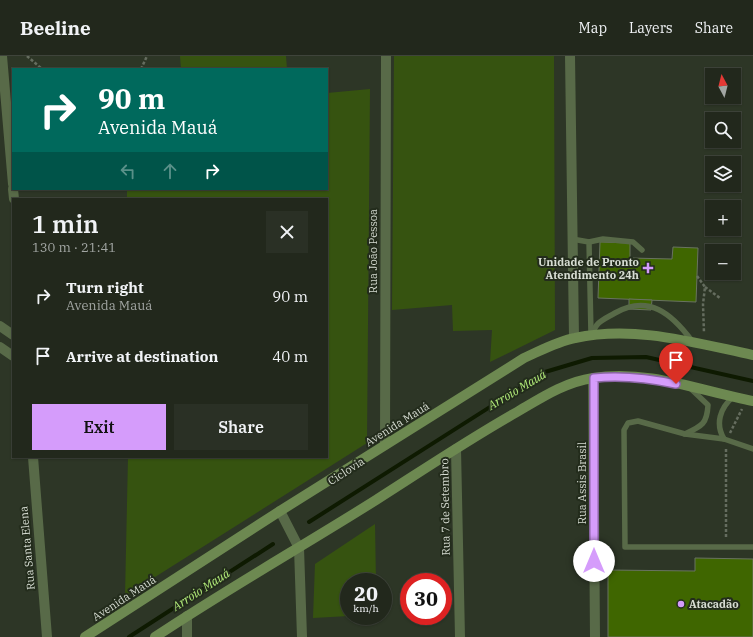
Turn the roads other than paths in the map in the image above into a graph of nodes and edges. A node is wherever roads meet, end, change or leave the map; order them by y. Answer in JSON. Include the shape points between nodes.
{"nodes":[{"id":1,"x":2,"y":56,"type":"edge"},
{"id":2,"x":386,"y":56,"type":"edge"},
{"id":3,"x":570,"y":56,"type":"edge"},
{"id":4,"x":12,"y":172,"type":"edge"},
{"id":5,"x":572,"y":240,"type":"junction"},
{"id":6,"x":589,"y":242,"type":"junction"},
{"id":7,"x":642,"y":250,"type":"dead end"},
{"id":8,"x":0,"y":326,"type":"edge"},
{"id":9,"x":12,"y":334,"type":"edge"},
{"id":10,"x":591,"y":336,"type":"junction"},
{"id":11,"x":574,"y":338,"type":"junction"},
{"id":12,"x":693,"y":343,"type":"junction"},
{"id":13,"x":0,"y":347,"type":"edge"},
{"id":14,"x":12,"y":355,"type":"edge"},
{"id":15,"x":753,"y":355,"type":"edge"},
{"id":16,"x":594,"y":378,"type":"junction"},
{"id":17,"x":688,"y":387,"type":"junction"},
{"id":18,"x":733,"y":397,"type":"junction"},
{"id":19,"x":750,"y":401,"type":"edge"},
{"id":20,"x":685,"y":434,"type":"junction"},
{"id":21,"x":725,"y":439,"type":"junction"},
{"id":22,"x":385,"y":445,"type":"junction"},
{"id":23,"x":456,"y":449,"type":"junction"},
{"id":24,"x":753,"y":449,"type":"edge"},
{"id":25,"x":33,"y":458,"type":"edge"},
{"id":26,"x":280,"y":511,"type":"junction"},
{"id":27,"x":753,"y":547,"type":"edge"},
{"id":28,"x":299,"y":548,"type":"junction"},
{"id":29,"x":187,"y":616,"type":"junction"},
{"id":30,"x":47,"y":637,"type":"edge"},
{"id":31,"x":85,"y":637,"type":"edge"},
{"id":32,"x":155,"y":637,"type":"edge"},
{"id":33,"x":187,"y":637,"type":"edge"},
{"id":34,"x":302,"y":637,"type":"edge"},
{"id":35,"x":460,"y":637,"type":"edge"},
{"id":36,"x":595,"y":637,"type":"edge"}],
"edges":[{"from":1,"to":4,"type":"street"},
{"from":2,"to":22,"type":"street","name":"Rua João Pessoa"},
{"from":3,"to":5,"type":"street"},
{"from":5,"to":6,"type":"lane"},
{"from":5,"to":11,"type":"street"},
{"from":6,"to":7,"type":"lane","via":[[603,239],[633,242]]},
{"from":6,"to":10,"type":"lane"},
{"from":8,"to":9,"type":"street"},
{"from":10,"to":11,"type":"main road","name":"Avenida Mauá"},
{"from":10,"to":12,"type":"main road","name":"Avenida Mauá","via":[[620,332]]},
{"from":10,"to":12,"type":"lane","via":[[596,324],[620,310],[650,306],[664,311]]},
{"from":11,"to":22,"type":"main road","name":"Avenida Mauá","via":[[524,358]]},
{"from":12,"to":15,"type":"main road","name":"Avenida Mauá"},
{"from":13,"to":14,"type":"street"},
{"from":16,"to":17,"type":"main road","via":[[619,376],[652,379]]},
{"from":16,"to":23,"type":"main road","via":[[568,384],[544,396]]},
{"from":16,"to":36,"type":"street","name":"Rua Assis Brasil"},
{"from":17,"to":18,"type":"main road"},
{"from":17,"to":20,"type":"lane","via":[[708,405],[707,418]]},
{"from":18,"to":19,"type":"main road"},
{"from":18,"to":21,"type":"lane","via":[[725,403],[721,412],[720,431]]},
{"from":20,"to":21,"type":"lane"},
{"from":20,"to":27,"type":"lane","via":[[638,421],[628,423],[624,430],[626,547]]},
{"from":21,"to":24,"type":"lane"},
{"from":22,"to":26,"type":"main road","name":"Avenida Mauá"},
{"from":23,"to":28,"type":"main road"},
{"from":23,"to":35,"type":"street","name":"Rua 7 de Setembro"},
{"from":25,"to":30,"type":"street","name":"Rua Santa Elena"},
{"from":26,"to":28,"type":"street"},
{"from":26,"to":31,"type":"main road","name":"Avenida Mauá"},
{"from":28,"to":29,"type":"main road"},
{"from":28,"to":34,"type":"street"},
{"from":29,"to":32,"type":"main road"},
{"from":29,"to":33,"type":"street"}]}
